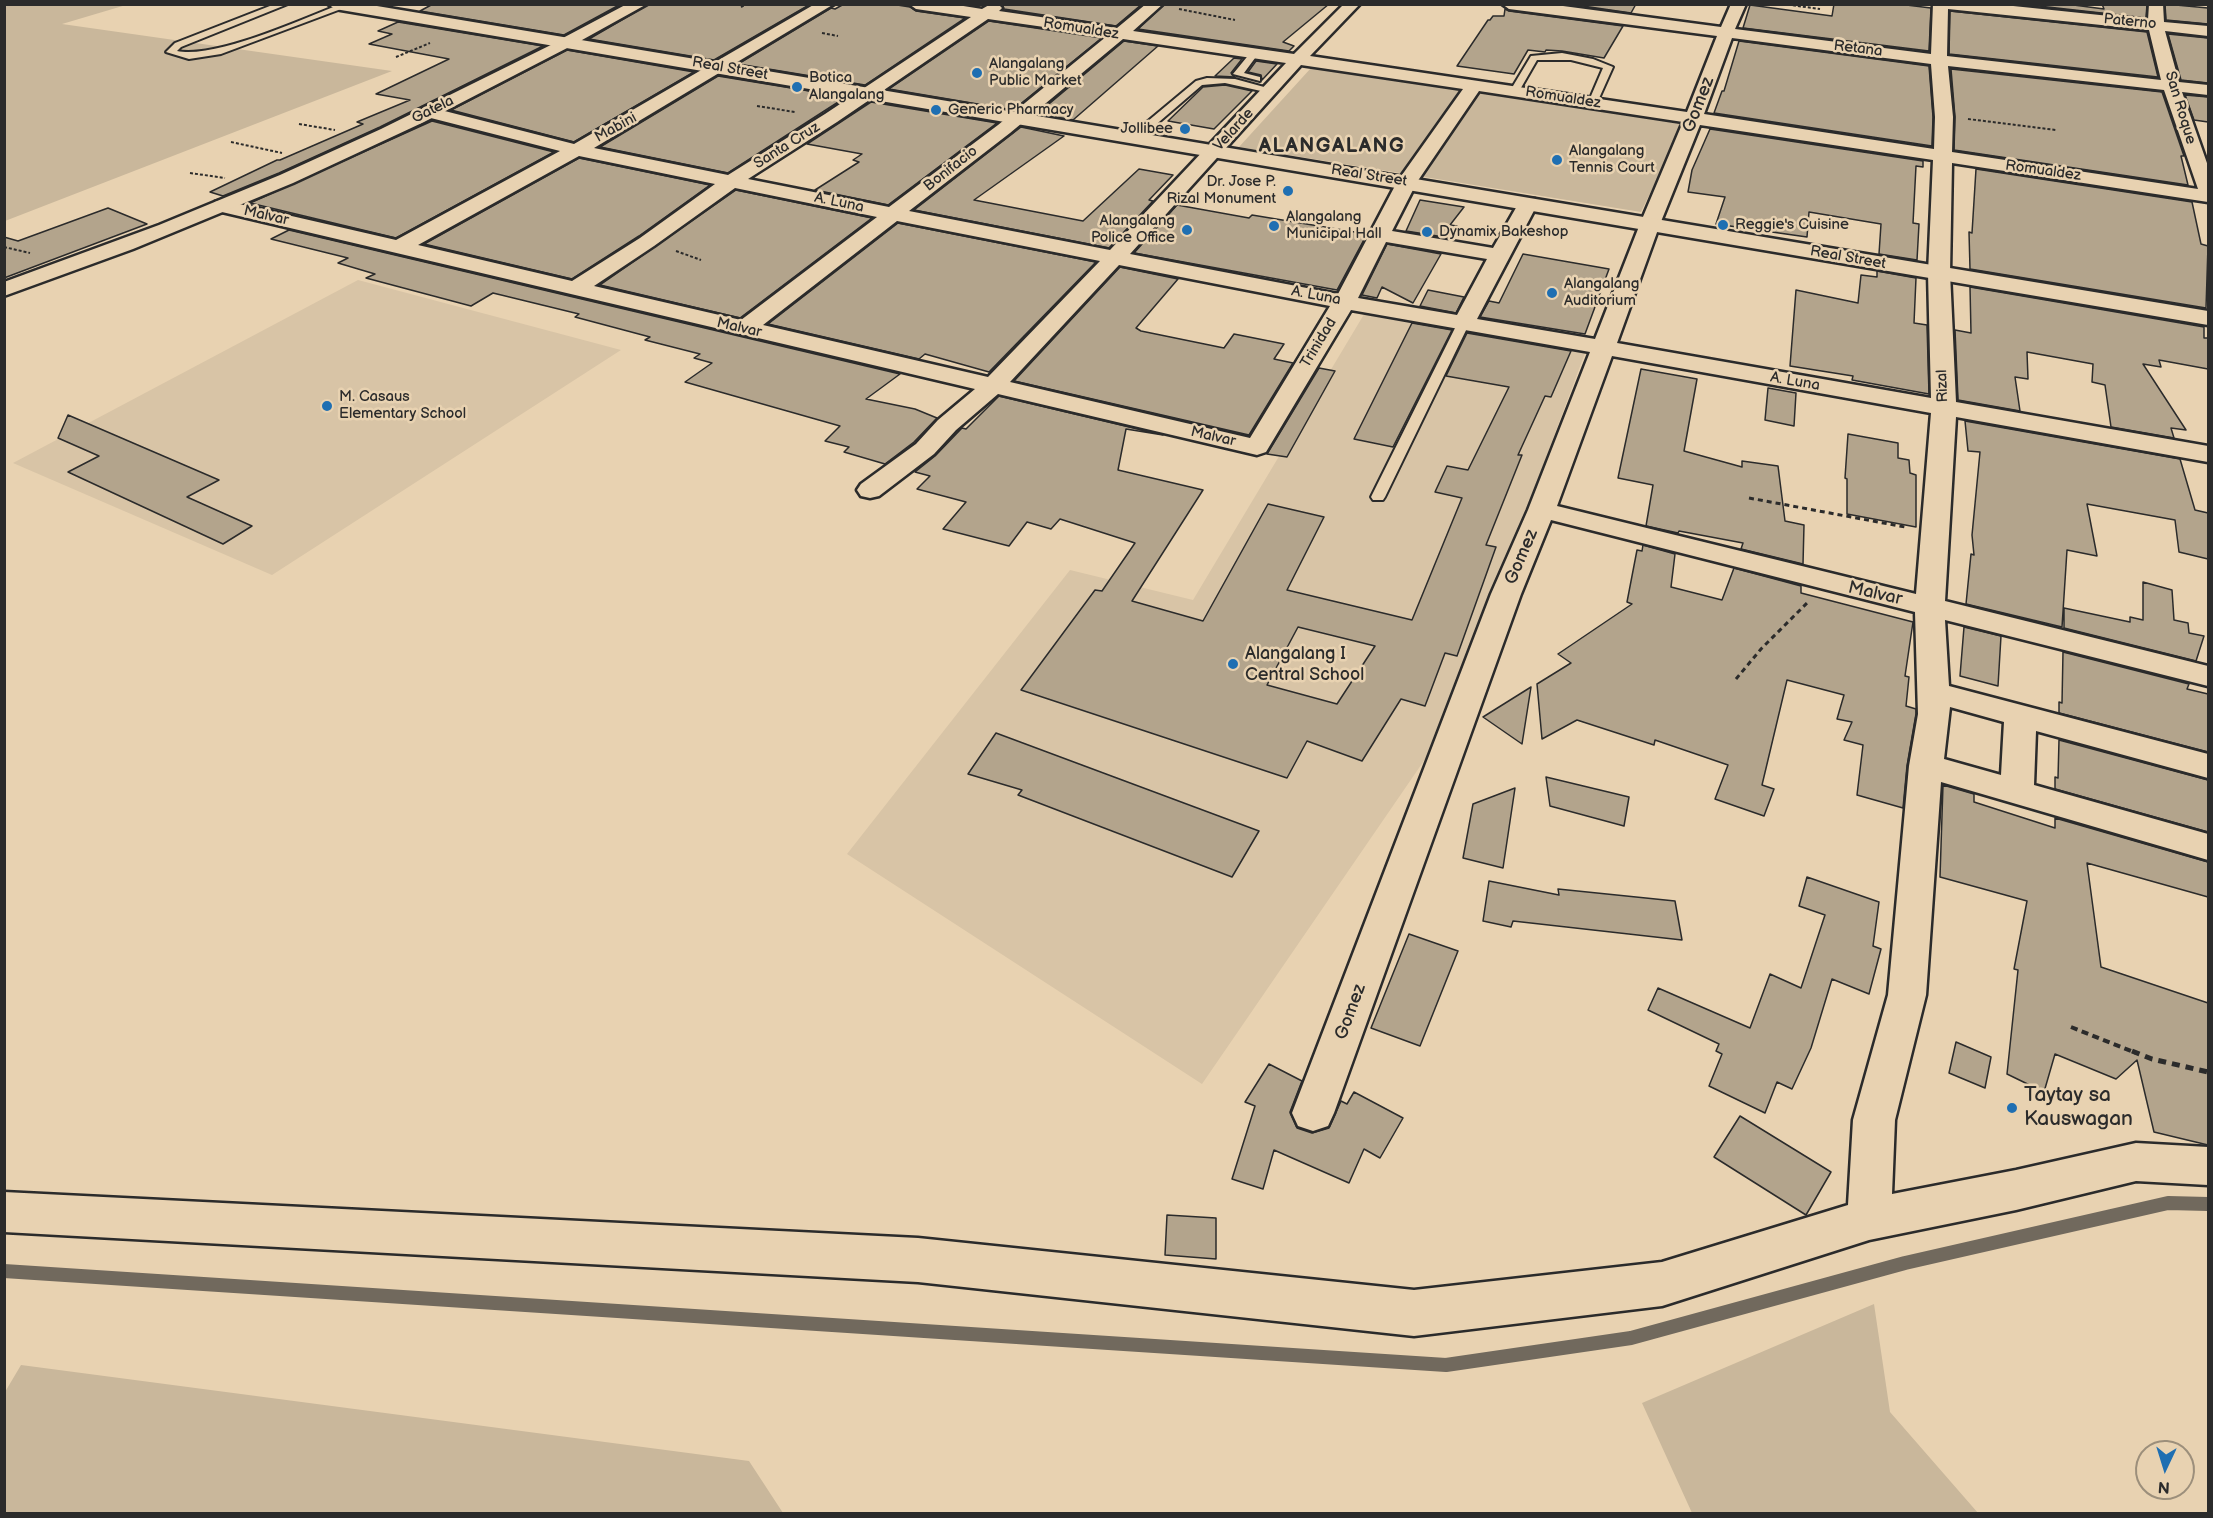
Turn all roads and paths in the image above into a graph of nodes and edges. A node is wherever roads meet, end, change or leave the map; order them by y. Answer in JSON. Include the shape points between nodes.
{"nodes":[{"id":1,"x":284,"y":4,"type":"edge"},
{"id":2,"x":640,"y":4,"type":"edge"},
{"id":3,"x":747,"y":4,"type":"edge"},
{"id":4,"x":827,"y":4,"type":"edge"},
{"id":5,"x":916,"y":4,"type":"edge"},
{"id":6,"x":1353,"y":4,"type":"edge"},
{"id":7,"x":1509,"y":4,"type":"edge"},
{"id":8,"x":1739,"y":4,"type":"edge"},
{"id":9,"x":1783,"y":4,"type":"edge"},
{"id":10,"x":1943,"y":4,"type":"edge"},
{"id":11,"x":2156,"y":4,"type":"edge"},
{"id":12,"x":1155,"y":5,"type":"edge"},
{"id":13,"x":348,"y":6,"type":"edge"},
{"id":14,"x":741,"y":7,"type":"dead end"},
{"id":15,"x":1820,"y":9,"type":"dead end"},
{"id":16,"x":992,"y":10,"type":"edge"},
{"id":17,"x":1235,"y":20,"type":"dead end"},
{"id":18,"x":2157,"y":25,"type":"junction"},
{"id":19,"x":2208,"y":31,"type":"edge"},
{"id":20,"x":1726,"y":32,"type":"junction"},
{"id":21,"x":1118,"y":35,"type":"junction"},
{"id":22,"x":567,"y":42,"type":"junction"},
{"id":23,"x":1254,"y":54,"type":"junction"},
{"id":24,"x":1939,"y":60,"type":"junction"},
{"id":25,"x":1296,"y":61,"type":"junction"},
{"id":26,"x":719,"y":68,"type":"junction"},
{"id":27,"x":1474,"y":85,"type":"junction"},
{"id":28,"x":2172,"y":85,"type":"junction"},
{"id":29,"x":1274,"y":86,"type":"junction"},
{"id":30,"x":2208,"y":90,"type":"edge"},
{"id":31,"x":1515,"y":91,"type":"junction"},
{"id":32,"x":868,"y":93,"type":"junction"},
{"id":33,"x":1593,"y":103,"type":"junction"},
{"id":34,"x":429,"y":112,"type":"junction"},
{"id":35,"x":1944,"y":117,"type":"junction"},
{"id":36,"x":1016,"y":118,"type":"junction"},
{"id":37,"x":1694,"y":118,"type":"junction"},
{"id":38,"x":2056,"y":129,"type":"dead end"},
{"id":39,"x":1134,"y":138,"type":"junction"},
{"id":40,"x":231,"y":142,"type":"dead end"},
{"id":41,"x":577,"y":150,"type":"junction"},
{"id":42,"x":1215,"y":151,"type":"junction"},
{"id":43,"x":1942,"y":156,"type":"junction"},
{"id":44,"x":324,"y":162,"type":"junction"},
{"id":45,"x":732,"y":181,"type":"junction"},
{"id":46,"x":1407,"y":182,"type":"junction"},
{"id":47,"x":2208,"y":190,"type":"edge"},
{"id":48,"x":2208,"y":196,"type":"edge"},
{"id":49,"x":1528,"y":203,"type":"junction"},
{"id":50,"x":222,"y":206,"type":"junction"},
{"id":51,"x":893,"y":214,"type":"junction"},
{"id":52,"x":1650,"y":224,"type":"junction"},
{"id":53,"x":1379,"y":235,"type":"junction"},
{"id":54,"x":401,"y":246,"type":"junction"},
{"id":55,"x":1499,"y":255,"type":"junction"},
{"id":56,"x":1115,"y":257,"type":"junction"},
{"id":57,"x":1939,"y":273,"type":"junction"},
{"id":58,"x":574,"y":289,"type":"junction"},
{"id":59,"x":4,"y":290,"type":"edge"},
{"id":60,"x":1344,"y":302,"type":"junction"},
{"id":61,"x":2208,"y":318,"type":"edge"},
{"id":62,"x":1464,"y":322,"type":"junction"},
{"id":63,"x":743,"y":328,"type":"junction"},
{"id":64,"x":1602,"y":348,"type":"junction"},
{"id":65,"x":993,"y":386,"type":"junction"},
{"id":66,"x":1944,"y":409,"type":"junction"},
{"id":67,"x":1257,"y":447,"type":"joint"},
{"id":68,"x":2208,"y":454,"type":"edge"},
{"id":69,"x":870,"y":490,"type":"dead end"},
{"id":70,"x":1378,"y":497,"type":"dead end"},
{"id":71,"x":1749,"y":498,"type":"dead end"},
{"id":72,"x":1542,"y":510,"type":"junction"},
{"id":73,"x":1935,"y":533,"type":"junction"},
{"id":74,"x":1815,"y":579,"type":"junction"},
{"id":75,"x":1930,"y":607,"type":"junction"},
{"id":76,"x":2208,"y":676,"type":"edge"},
{"id":77,"x":1736,"y":679,"type":"dead end"},
{"id":78,"x":1933,"y":692,"type":"junction"},
{"id":79,"x":2020,"y":716,"type":"junction"},
{"id":80,"x":1926,"y":766,"type":"junction"},
{"id":81,"x":2208,"y":766,"type":"edge"},
{"id":82,"x":2017,"y":792,"type":"junction"},
{"id":83,"x":2208,"y":847,"type":"edge"},
{"id":84,"x":2071,"y":1027,"type":"dead end"},
{"id":85,"x":2208,"y":1072,"type":"edge"},
{"id":86,"x":1313,"y":1113,"type":"dead end"},
{"id":87,"x":2208,"y":1166,"type":"edge"},
{"id":88,"x":4,"y":1212,"type":"edge"},
{"id":89,"x":1869,"y":1219,"type":"junction"}],
"edges":[{"from":1,"to":13,"type":"lane","via":[[178,45],[170,52],[189,56],[218,52]]},
{"from":2,"to":22,"type":"main road","name":"Gatela"},
{"from":3,"to":14,"type":"path"},
{"from":4,"to":26,"type":"main road","name":"Mabini"},
{"from":5,"to":16,"type":"main road","name":"Romualdez"},
{"from":6,"to":25,"type":"main road","name":"Velarde"},
{"from":7,"to":20,"type":"main road","name":"Retana"},
{"from":8,"to":20,"type":"main road","name":"Gomez"},
{"from":9,"to":15,"type":"path"},
{"from":10,"to":18,"type":"main road","name":"Paterno"},
{"from":10,"to":24,"type":"main road","name":"Rizal"},
{"from":11,"to":18,"type":"main road","name":"San Roque"},
{"from":12,"to":17,"type":"path"},
{"from":12,"to":21,"type":"main road","name":"Bonifacio"},
{"from":13,"to":22,"type":"main road","name":"Real Street"},
{"from":16,"to":21,"type":"main road","name":"Romualdez"},
{"from":16,"to":32,"type":"main road","name":"Santa Cruz"},
{"from":18,"to":19,"type":"main road","name":"Paterno"},
{"from":18,"to":28,"type":"main road","name":"San Roque"},
{"from":20,"to":24,"type":"main road","name":"Retana"},
{"from":20,"to":37,"type":"main road","name":"Gomez"},
{"from":21,"to":23,"type":"main road","name":"Romualdez"},
{"from":21,"to":36,"type":"main road","name":"Bonifacio"},
{"from":22,"to":26,"type":"main road","name":"Real Street"},
{"from":22,"to":34,"type":"main road","name":"Gatela"},
{"from":23,"to":25,"type":"main road","name":"Romualdez"},
{"from":23,"to":29,"type":"lane","via":[[1238,74]]},
{"from":24,"to":28,"type":"main road","name":"Retana"},
{"from":24,"to":35,"type":"main road","name":"Rizal"},
{"from":25,"to":27,"type":"main road","name":"Romualdez"},
{"from":25,"to":29,"type":"main road","name":"Velarde"},
{"from":26,"to":32,"type":"main road","name":"Real Street"},
{"from":26,"to":41,"type":"main road","name":"Mabini"},
{"from":27,"to":31,"type":"main road","name":"Romualdez"},
{"from":27,"to":46,"type":"main road","name":"Trinidad"},
{"from":28,"to":30,"type":"main road","name":"Retana"},
{"from":28,"to":47,"type":"main road","name":"San Roque"},
{"from":29,"to":39,"type":"lane","via":[[1206,80]]},
{"from":29,"to":42,"type":"main road","name":"Velarde"},
{"from":31,"to":33,"type":"main road","name":"Romualdez"},
{"from":31,"to":33,"type":"lane","via":[[1534,57],[1570,57],[1608,68]]},
{"from":32,"to":36,"type":"main road","name":"Real Street"},
{"from":32,"to":45,"type":"main road","name":"Santa Cruz"},
{"from":33,"to":37,"type":"main road","name":"Romualdez"},
{"from":34,"to":41,"type":"main road","name":"A. Luna"},
{"from":34,"to":44,"type":"main road","name":"Gatela"},
{"from":35,"to":38,"type":"path"},
{"from":35,"to":43,"type":"main road","name":"Rizal"},
{"from":36,"to":39,"type":"main road","name":"Real Street"},
{"from":36,"to":51,"type":"main road","name":"Bonifacio"},
{"from":37,"to":43,"type":"main road","name":"Romualdez"},
{"from":37,"to":52,"type":"main road","name":"Gomez"},
{"from":39,"to":42,"type":"main road","name":"Real Street"},
{"from":40,"to":44,"type":"path"},
{"from":41,"to":45,"type":"main road","name":"A. Luna"},
{"from":41,"to":54,"type":"main road","name":"Mabini"},
{"from":42,"to":46,"type":"main road","name":"Real Street"},
{"from":42,"to":56,"type":"main road","name":"Velarde"},
{"from":43,"to":48,"type":"main road","name":"Romualdez"},
{"from":43,"to":57,"type":"main road","name":"Rizal"},
{"from":44,"to":50,"type":"main road","name":"Gatela"},
{"from":45,"to":51,"type":"main road","name":"A. Luna"},
{"from":45,"to":58,"type":"main road","name":"Santa Cruz"},
{"from":46,"to":49,"type":"main road","name":"Real Street"},
{"from":46,"to":53,"type":"main road","name":"Trinidad"},
{"from":49,"to":52,"type":"main road","name":"Real Street"},
{"from":49,"to":55,"type":"main road"},
{"from":50,"to":54,"type":"main road","name":"Malvar"},
{"from":50,"to":59,"type":"main road","name":"Gatela"},
{"from":51,"to":56,"type":"main road","name":"A. Luna"},
{"from":51,"to":63,"type":"main road","name":"Bonifacio"},
{"from":52,"to":57,"type":"main road","name":"Real Street"},
{"from":52,"to":64,"type":"main road","name":"Gomez"},
{"from":53,"to":55,"type":"main road"},
{"from":53,"to":60,"type":"main road","name":"Trinidad"},
{"from":54,"to":58,"type":"main road","name":"Malvar"},
{"from":55,"to":62,"type":"main road"},
{"from":56,"to":60,"type":"main road","name":"A. Luna"},
{"from":56,"to":65,"type":"main road","name":"Velarde"},
{"from":57,"to":61,"type":"main road","name":"Real Street"},
{"from":57,"to":66,"type":"main road","name":"Rizal"},
{"from":58,"to":63,"type":"main road","name":"Malvar"},
{"from":60,"to":62,"type":"main road","name":"A. Luna"},
{"from":60,"to":67,"type":"main road","name":"Trinidad"},
{"from":62,"to":64,"type":"main road","name":"A. Luna"},
{"from":62,"to":70,"type":"lane"},
{"from":63,"to":65,"type":"main road","name":"Malvar"},
{"from":64,"to":66,"type":"main road","name":"A. Luna"},
{"from":64,"to":72,"type":"main road","name":"Gomez"},
{"from":65,"to":67,"type":"main road","name":"Malvar"},
{"from":65,"to":69,"type":"main road","name":"Velarde","via":[[925,449]]},
{"from":66,"to":68,"type":"main road","name":"A. Luna"},
{"from":66,"to":73,"type":"main road","name":"Rizal"},
{"from":71,"to":73,"type":"path"},
{"from":72,"to":74,"type":"main road","name":"Malvar"},
{"from":72,"to":86,"type":"main road","name":"Gomez","via":[[1506,594]]},
{"from":73,"to":75,"type":"main road","name":"Rizal"},
{"from":74,"to":75,"type":"main road","name":"Malvar"},
{"from":74,"to":77,"type":"path","via":[[1813,596]]},
{"from":75,"to":76,"type":"main road","name":"Malvar"},
{"from":75,"to":78,"type":"main road","name":"Rizal"},
{"from":78,"to":79,"type":"main road"},
{"from":78,"to":80,"type":"main road","name":"Rizal","via":[[1934,714]]},
{"from":79,"to":81,"type":"main road"},
{"from":79,"to":82,"type":"main road"},
{"from":80,"to":82,"type":"main road"},
{"from":80,"to":89,"type":"main road","name":"Rizal","via":[[1907,995],[1874,1120]]},
{"from":82,"to":83,"type":"main road"},
{"from":84,"to":85,"type":"path","via":[[2152,1059]]},
{"from":87,"to":89,"type":"main road","via":[[2136,1162]]},
{"from":88,"to":89,"type":"main road","via":[[918,1260],[1414,1313],[1662,1284]]}]}
